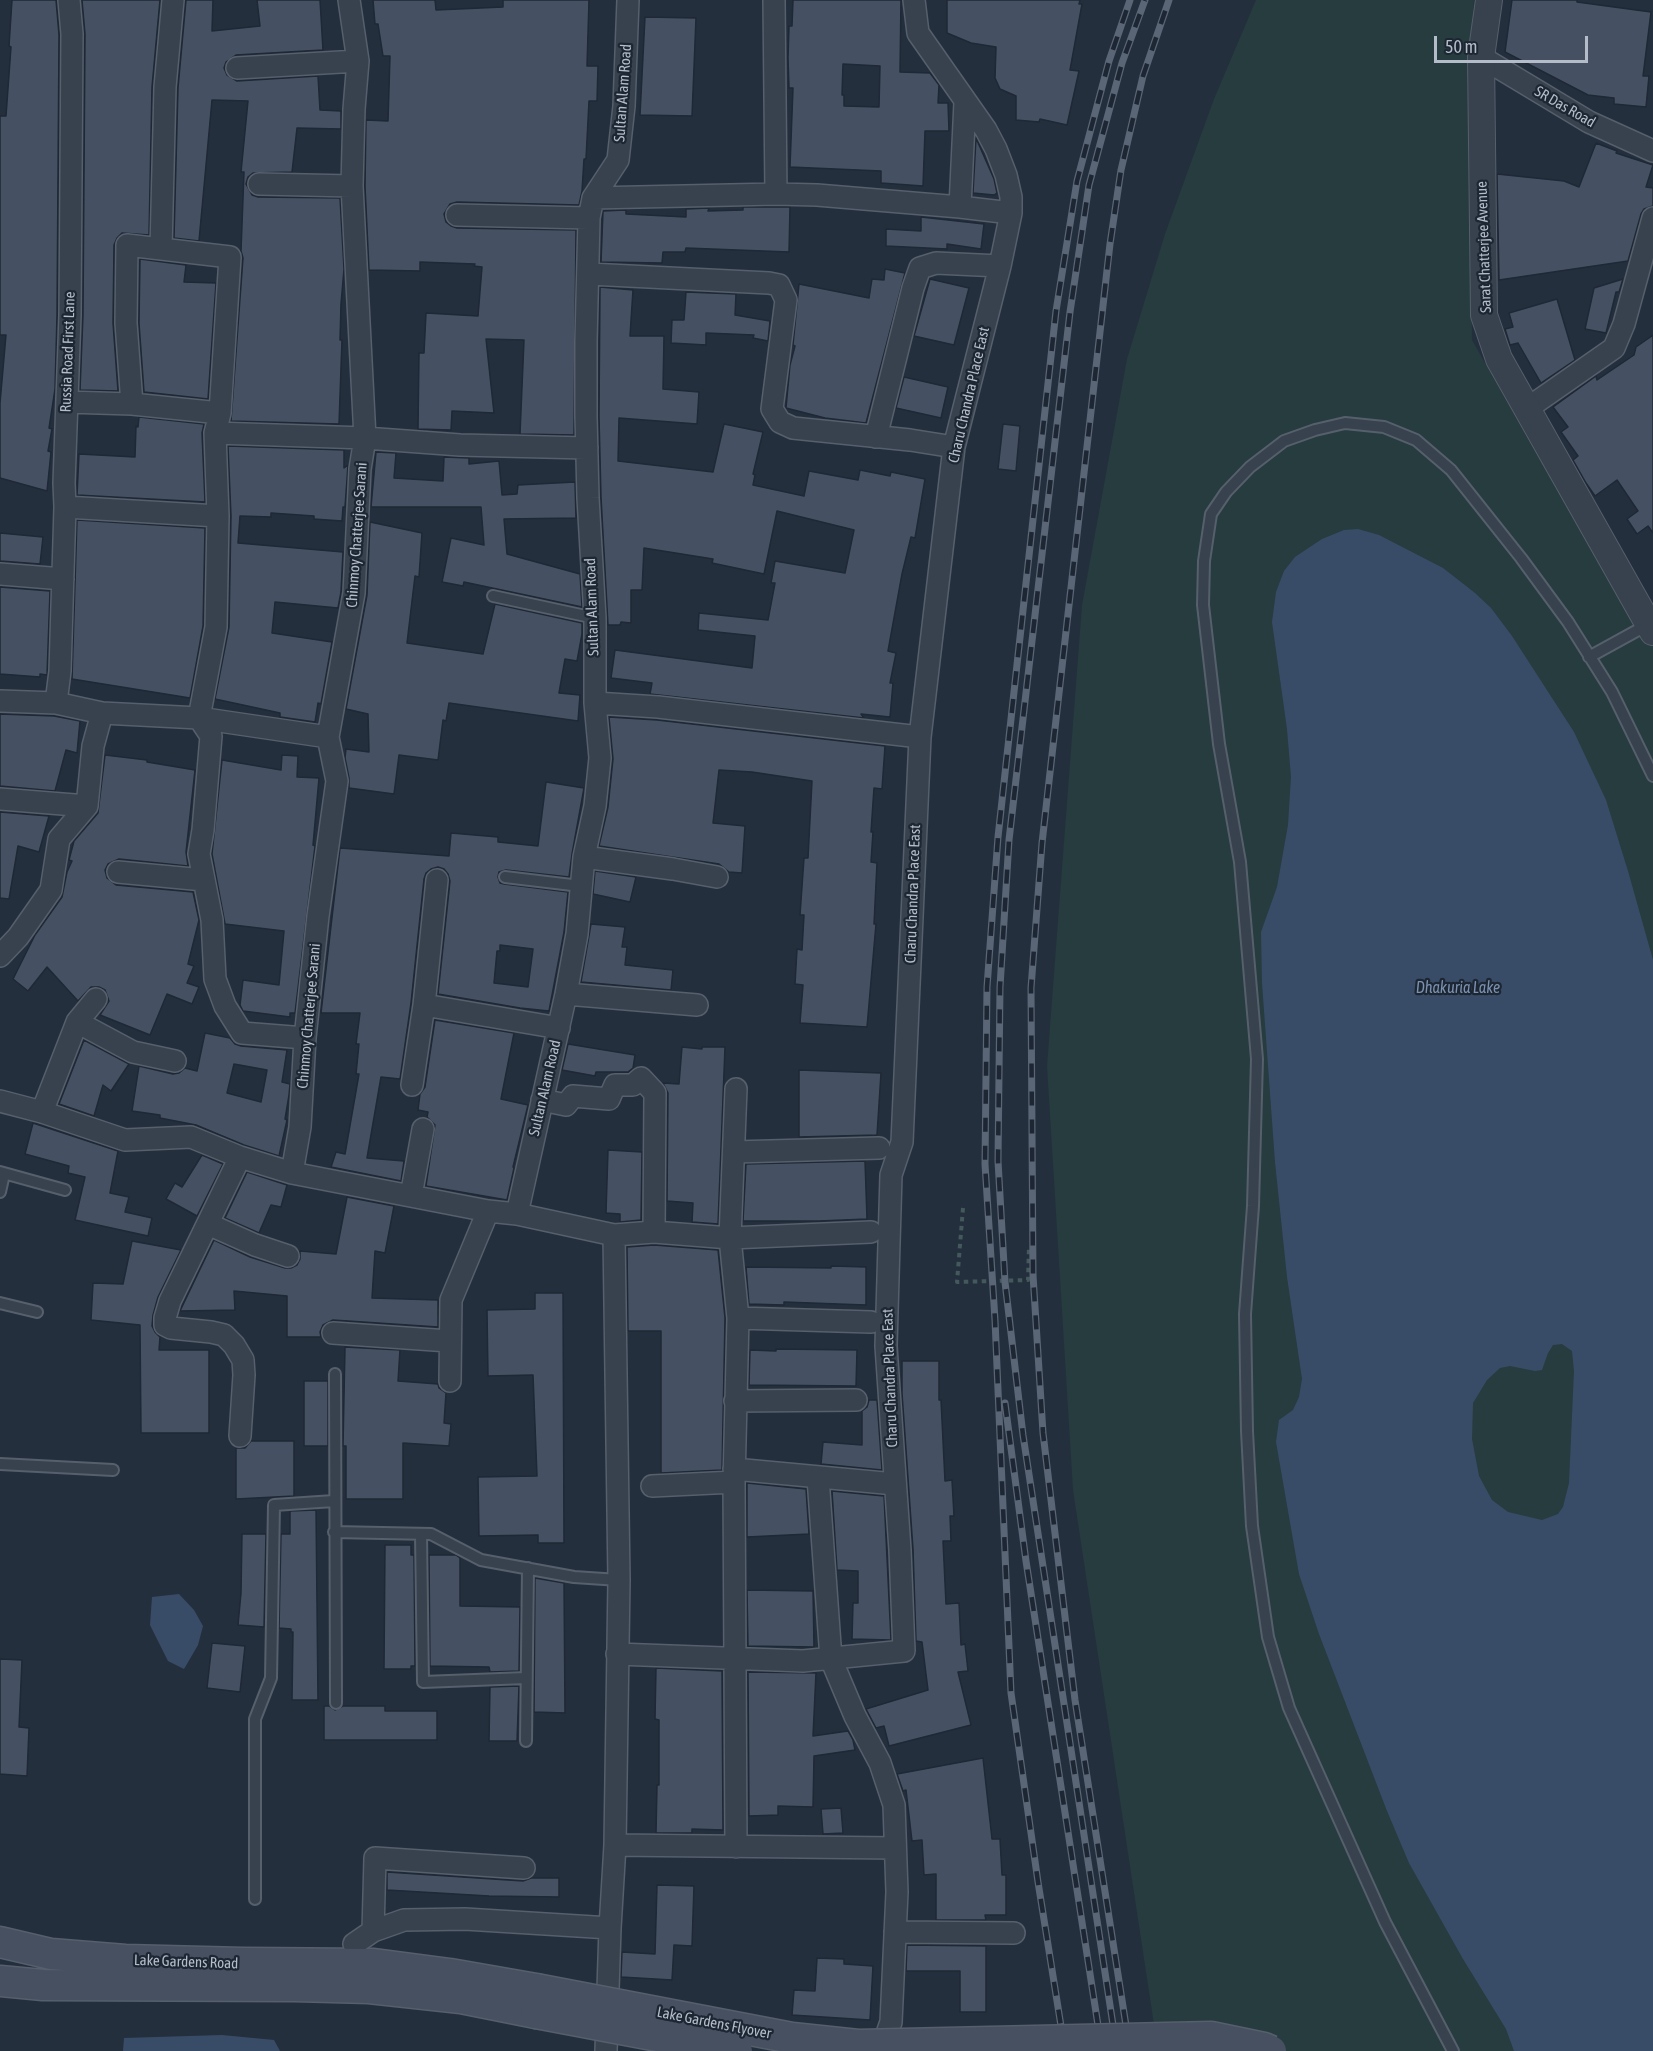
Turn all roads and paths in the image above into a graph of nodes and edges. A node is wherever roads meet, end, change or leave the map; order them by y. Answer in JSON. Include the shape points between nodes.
{"nodes":[{"id":1,"x":69,"y":0,"type":"edge"},
{"id":2,"x":173,"y":0,"type":"edge"},
{"id":3,"x":349,"y":0,"type":"edge"},
{"id":4,"x":628,"y":0,"type":"edge"},
{"id":5,"x":774,"y":0,"type":"edge"},
{"id":6,"x":914,"y":0,"type":"edge"},
{"id":7,"x":1489,"y":0,"type":"edge"},
{"id":8,"x":1481,"y":57,"type":"junction"},
{"id":9,"x":358,"y":61,"type":"junction"},
{"id":10,"x":237,"y":68,"type":"dead end"},
{"id":11,"x":965,"y":102,"type":"junction"},
{"id":12,"x":1653,"y":150,"type":"edge"},
{"id":13,"x":259,"y":184,"type":"dead end"},
{"id":14,"x":352,"y":186,"type":"junction"},
{"id":15,"x":776,"y":194,"type":"junction"},
{"id":16,"x":960,"y":207,"type":"junction"},
{"id":17,"x":591,"y":208,"type":"junction"},
{"id":18,"x":1011,"y":213,"type":"junction"},
{"id":19,"x":457,"y":216,"type":"dead end"},
{"id":20,"x":1653,"y":218,"type":"edge"},
{"id":21,"x":161,"y":249,"type":"junction"},
{"id":22,"x":1000,"y":266,"type":"junction"},
{"id":23,"x":589,"y":274,"type":"junction"},
{"id":24,"x":67,"y":402,"type":"junction"},
{"id":25,"x":132,"y":404,"type":"junction"},
{"id":26,"x":1528,"y":408,"type":"junction"},
{"id":27,"x":217,"y":423,"type":"junction"},
{"id":28,"x":876,"y":437,"type":"junction"},
{"id":29,"x":366,"y":438,"type":"junction"},
{"id":30,"x":954,"y":447,"type":"junction"},
{"id":31,"x":587,"y":448,"type":"junction"},
{"id":32,"x":65,"y":507,"type":"junction"},
{"id":33,"x":218,"y":516,"type":"junction"},
{"id":34,"x":0,"y":574,"type":"edge"},
{"id":35,"x":63,"y":579,"type":"junction"},
{"id":36,"x":493,"y":596,"type":"dead end"},
{"id":37,"x":595,"y":618,"type":"junction"},
{"id":38,"x":1651,"y":628,"type":"edge"},
{"id":39,"x":1589,"y":657,"type":"junction"},
{"id":40,"x":0,"y":701,"type":"edge"},
{"id":41,"x":56,"y":703,"type":"junction"},
{"id":42,"x":595,"y":703,"type":"junction"},
{"id":43,"x":102,"y":714,"type":"junction"},
{"id":44,"x":199,"y":718,"type":"junction"},
{"id":45,"x":328,"y":737,"type":"junction"},
{"id":46,"x":920,"y":737,"type":"junction"},
{"id":47,"x":1653,"y":776,"type":"edge"},
{"id":48,"x":0,"y":799,"type":"edge"},
{"id":49,"x":87,"y":806,"type":"junction"},
{"id":50,"x":584,"y":857,"type":"junction"},
{"id":51,"x":118,"y":872,"type":"dead end"},
{"id":52,"x":505,"y":877,"type":"dead end"},
{"id":53,"x":717,"y":877,"type":"dead end"},
{"id":54,"x":204,"y":880,"type":"junction"},
{"id":55,"x":437,"y":880,"type":"dead end"},
{"id":56,"x":580,"y":888,"type":"junction"},
{"id":57,"x":0,"y":956,"type":"edge"},
{"id":58,"x":566,"y":994,"type":"junction"},
{"id":59,"x":96,"y":999,"type":"dead end"},
{"id":60,"x":424,"y":1005,"type":"junction"},
{"id":61,"x":697,"y":1005,"type":"dead end"},
{"id":62,"x":77,"y":1022,"type":"junction"},
{"id":63,"x":558,"y":1028,"type":"junction"},
{"id":64,"x":305,"y":1038,"type":"junction"},
{"id":65,"x":175,"y":1061,"type":"dead end"},
{"id":66,"x":412,"y":1085,"type":"dead end"},
{"id":67,"x":736,"y":1089,"type":"dead end"},
{"id":68,"x":542,"y":1100,"type":"junction"},
{"id":69,"x":0,"y":1101,"type":"edge"},
{"id":70,"x":42,"y":1112,"type":"junction"},
{"id":71,"x":423,"y":1129,"type":"dead end"},
{"id":72,"x":879,"y":1148,"type":"dead end"},
{"id":73,"x":734,"y":1152,"type":"junction"},
{"id":74,"x":240,"y":1157,"type":"junction"},
{"id":75,"x":2,"y":1173,"type":"edge"},
{"id":76,"x":292,"y":1173,"type":"junction"},
{"id":77,"x":65,"y":1190,"type":"dead end"},
{"id":78,"x":0,"y":1192,"type":"edge"},
{"id":79,"x":411,"y":1196,"type":"junction"},
{"id":80,"x":963,"y":1208,"type":"dead end"},
{"id":81,"x":488,"y":1211,"type":"junction"},
{"id":82,"x":517,"y":1214,"type":"junction"},
{"id":83,"x":208,"y":1224,"type":"junction"},
{"id":84,"x":654,"y":1232,"type":"junction"},
{"id":85,"x":871,"y":1232,"type":"dead end"},
{"id":86,"x":614,"y":1234,"type":"junction"},
{"id":87,"x":730,"y":1238,"type":"junction"},
{"id":88,"x":1029,"y":1247,"type":"dead end"},
{"id":89,"x":288,"y":1256,"type":"dead end"},
{"id":90,"x":0,"y":1303,"type":"edge"},
{"id":91,"x":37,"y":1312,"type":"dead end"},
{"id":92,"x":738,"y":1318,"type":"junction"},
{"id":93,"x":871,"y":1322,"type":"dead end"},
{"id":94,"x":333,"y":1333,"type":"dead end"},
{"id":95,"x":449,"y":1341,"type":"junction"},
{"id":96,"x":335,"y":1374,"type":"dead end"},
{"id":97,"x":450,"y":1381,"type":"dead end"},
{"id":98,"x":856,"y":1400,"type":"dead end"},
{"id":99,"x":735,"y":1401,"type":"junction"},
{"id":100,"x":240,"y":1436,"type":"dead end"},
{"id":101,"x":0,"y":1464,"type":"edge"},
{"id":102,"x":113,"y":1470,"type":"dead end"},
{"id":103,"x":734,"y":1476,"type":"junction"},
{"id":104,"x":818,"y":1478,"type":"junction"},
{"id":105,"x":895,"y":1484,"type":"junction"},
{"id":106,"x":652,"y":1486,"type":"dead end"},
{"id":107,"x":334,"y":1500,"type":"junction"},
{"id":108,"x":334,"y":1532,"type":"junction"},
{"id":109,"x":421,"y":1534,"type":"junction"},
{"id":110,"x":528,"y":1568,"type":"junction"},
{"id":111,"x":619,"y":1580,"type":"junction"},
{"id":112,"x":617,"y":1654,"type":"junction"},
{"id":113,"x":831,"y":1659,"type":"junction"},
{"id":114,"x":734,"y":1660,"type":"junction"},
{"id":115,"x":526,"y":1678,"type":"junction"},
{"id":116,"x":336,"y":1703,"type":"dead end"},
{"id":117,"x":526,"y":1741,"type":"dead end"},
{"id":118,"x":615,"y":1845,"type":"junction"},
{"id":119,"x":736,"y":1847,"type":"junction"},
{"id":120,"x":896,"y":1848,"type":"junction"},
{"id":121,"x":524,"y":1868,"type":"dead end"},
{"id":122,"x":255,"y":1899,"type":"dead end"},
{"id":123,"x":610,"y":1928,"type":"junction"},
{"id":124,"x":373,"y":1931,"type":"junction"},
{"id":125,"x":895,"y":1932,"type":"junction"},
{"id":126,"x":1014,"y":1933,"type":"dead end"},
{"id":127,"x":0,"y":1942,"type":"edge"},
{"id":128,"x":366,"y":1965,"type":"junction"},
{"id":129,"x":0,"y":1981,"type":"edge"},
{"id":130,"x":536,"y":2001,"type":"junction"},
{"id":131,"x":606,"y":2051,"type":"edge"},
{"id":132,"x":736,"y":2051,"type":"edge"},
{"id":133,"x":881,"y":2051,"type":"edge"},
{"id":134,"x":1271,"y":2051,"type":"edge"},
{"id":135,"x":1453,"y":2051,"type":"edge"}],
"edges":[{"from":1,"to":24,"type":"street","name":"Russia Road First Lane","via":[[72,34]]},
{"from":2,"to":21,"type":"street","via":[[165,87]]},
{"from":3,"to":9,"type":"street","name":"Chinmoy Chatterjee Sarani"},
{"from":4,"to":17,"type":"street","name":"Sultan Alam Road","via":[[618,160]]},
{"from":5,"to":15,"type":"street"},
{"from":6,"to":11,"type":"street","name":"Charu Chandra Place East","via":[[918,33]]},
{"from":7,"to":8,"type":"street","name":"Sarat Chatterjee Avenue"},
{"from":8,"to":12,"type":"street","name":"SR Das Road","via":[[1588,122]]},
{"from":8,"to":26,"type":"street","name":"Sarat Chatterjee Avenue","via":[[1484,315],[1499,359]]},
{"from":9,"to":10,"type":"street"},
{"from":9,"to":14,"type":"street","name":"Chinmoy Chatterjee Sarani"},
{"from":11,"to":16,"type":"street"},
{"from":11,"to":18,"type":"street","name":"Charu Chandra Place East","via":[[986,130],[1003,166]]},
{"from":13,"to":14,"type":"street"},
{"from":14,"to":29,"type":"street","name":"Chinmoy Chatterjee Sarani"},
{"from":15,"to":16,"type":"street"},
{"from":15,"to":17,"type":"street"},
{"from":16,"to":18,"type":"street"},
{"from":17,"to":19,"type":"street"},
{"from":17,"to":23,"type":"street","name":"Sultan Alam Road"},
{"from":18,"to":22,"type":"street","name":"Charu Chandra Place East"},
{"from":20,"to":26,"type":"street","via":[[1614,348]]},
{"from":21,"to":25,"type":"street","via":[[127,245],[126,323]]},
{"from":21,"to":27,"type":"street","via":[[230,257]]},
{"from":22,"to":28,"type":"street","via":[[936,263],[920,268]]},
{"from":22,"to":30,"type":"street","name":"Charu Chandra Place East"},
{"from":23,"to":28,"type":"street","via":[[779,285],[786,300],[772,409],[780,422],[794,428]]},
{"from":23,"to":31,"type":"street","name":"Sultan Alam Road"},
{"from":24,"to":25,"type":"street"},
{"from":24,"to":32,"type":"street","name":"Russia Road First Lane"},
{"from":25,"to":27,"type":"street"},
{"from":26,"to":38,"type":"street","name":"Sarat Chatterjee Avenue"},
{"from":27,"to":29,"type":"street"},
{"from":27,"to":33,"type":"street"},
{"from":28,"to":30,"type":"street"},
{"from":29,"to":31,"type":"street","via":[[460,446]]},
{"from":29,"to":45,"type":"street","name":"Chinmoy Chatterjee Sarani","via":[[360,469],[354,593]]},
{"from":30,"to":46,"type":"street","name":"Charu Chandra Place East"},
{"from":31,"to":37,"type":"street","name":"Sultan Alam Road"},
{"from":32,"to":33,"type":"street"},
{"from":32,"to":35,"type":"street","name":"Russia Road First Lane"},
{"from":33,"to":44,"type":"street","via":[[216,627]]},
{"from":34,"to":35,"type":"street"},
{"from":35,"to":41,"type":"street","name":"Russia Road First Lane"},
{"from":36,"to":37,"type":"lane"},
{"from":37,"to":42,"type":"street","name":"Sultan Alam Road"},
{"from":38,"to":39,"type":"lane"},
{"from":39,"to":47,"type":"lane","via":[[1612,692]]},
{"from":39,"to":135,"type":"lane","via":[[1521,558],[1450,470],[1416,440],[1384,427],[1346,423],[1284,441],[1250,466],[1211,514],[1203,605],[1219,744],[1240,862],[1257,1059],[1245,1314],[1246,1431],[1252,1526],[1268,1637],[1288,1708],[1385,1922]]},
{"from":40,"to":41,"type":"street"},
{"from":41,"to":43,"type":"street"},
{"from":42,"to":46,"type":"street"},
{"from":42,"to":50,"type":"street","name":"Sultan Alam Road","via":[[600,758]]},
{"from":43,"to":44,"type":"street"},
{"from":43,"to":49,"type":"street","via":[[93,746]]},
{"from":44,"to":45,"type":"street"},
{"from":44,"to":54,"type":"street","via":[[211,736],[199,854]]},
{"from":45,"to":64,"type":"street","name":"Chinmoy Chatterjee Sarani","via":[[337,781]]},
{"from":46,"to":105,"type":"street","name":"Charu Chandra Place East","via":[[902,1142],[891,1175],[890,1198],[886,1346]]},
{"from":48,"to":49,"type":"street"},
{"from":49,"to":57,"type":"street","via":[[59,839],[51,890]]},
{"from":50,"to":53,"type":"street"},
{"from":50,"to":56,"type":"street","name":"Sultan Alam Road"},
{"from":51,"to":54,"type":"street"},
{"from":52,"to":56,"type":"lane"},
{"from":54,"to":64,"type":"street","via":[[212,920],[215,979],[225,1006],[242,1033]]},
{"from":55,"to":60,"type":"street"},
{"from":56,"to":58,"type":"street","name":"Sultan Alam Road","via":[[577,934]]},
{"from":58,"to":61,"type":"street"},
{"from":58,"to":63,"type":"street","name":"Sultan Alam Road"},
{"from":59,"to":62,"type":"street"},
{"from":60,"to":63,"type":"street"},
{"from":60,"to":66,"type":"street"},
{"from":62,"to":65,"type":"street","via":[[133,1052]]},
{"from":62,"to":70,"type":"street"},
{"from":63,"to":68,"type":"street","name":"Sultan Alam Road"},
{"from":64,"to":76,"type":"street","name":"Chinmoy Chatterjee Sarani","via":[[300,1127]]},
{"from":67,"to":73,"type":"street"},
{"from":68,"to":82,"type":"street","name":"Sultan Alam Road"},
{"from":68,"to":84,"type":"street","via":[[566,1106],[573,1096],[609,1099],[615,1085],[633,1085],[641,1078],[656,1093]]},
{"from":69,"to":70,"type":"street"},
{"from":70,"to":74,"type":"street","via":[[125,1140],[191,1137]]},
{"from":71,"to":79,"type":"street"},
{"from":72,"to":73,"type":"street"},
{"from":73,"to":87,"type":"street"},
{"from":74,"to":76,"type":"street"},
{"from":74,"to":83,"type":"street"},
{"from":75,"to":77,"type":"lane"},
{"from":75,"to":78,"type":"lane"},
{"from":76,"to":79,"type":"street"},
{"from":79,"to":81,"type":"street"},
{"from":80,"to":88,"type":"path","via":[[957,1281],[1028,1280]]},
{"from":81,"to":82,"type":"street"},
{"from":81,"to":95,"type":"street","via":[[451,1300]]},
{"from":82,"to":86,"type":"street"},
{"from":83,"to":89,"type":"street"},
{"from":83,"to":100,"type":"street","via":[[170,1301],[165,1324],[224,1335],[234,1345],[243,1360]]},
{"from":84,"to":86,"type":"street"},
{"from":84,"to":87,"type":"street"},
{"from":85,"to":87,"type":"street"},
{"from":86,"to":111,"type":"street"},
{"from":87,"to":92,"type":"street"},
{"from":90,"to":91,"type":"lane"},
{"from":92,"to":93,"type":"street"},
{"from":92,"to":99,"type":"street"},
{"from":94,"to":95,"type":"street"},
{"from":95,"to":97,"type":"street"},
{"from":96,"to":107,"type":"lane"},
{"from":98,"to":99,"type":"street"},
{"from":99,"to":103,"type":"street"},
{"from":101,"to":102,"type":"lane"},
{"from":103,"to":104,"type":"street"},
{"from":103,"to":106,"type":"street"},
{"from":103,"to":114,"type":"street"},
{"from":104,"to":105,"type":"street"},
{"from":104,"to":113,"type":"street"},
{"from":105,"to":113,"type":"street","name":"Charu Chandra Place East","via":[[904,1652]]},
{"from":107,"to":108,"type":"lane"},
{"from":107,"to":122,"type":"lane","via":[[274,1504],[271,1677],[255,1719]]},
{"from":108,"to":109,"type":"lane"},
{"from":108,"to":116,"type":"lane"},
{"from":109,"to":110,"type":"lane","via":[[431,1534],[481,1560]]},
{"from":109,"to":115,"type":"lane","via":[[423,1682]]},
{"from":110,"to":111,"type":"lane"},
{"from":110,"to":115,"type":"lane"},
{"from":111,"to":112,"type":"street"},
{"from":112,"to":114,"type":"street","name":"Charu Chandra Place East"},
{"from":112,"to":118,"type":"street"},
{"from":113,"to":114,"type":"street","name":"Charu Chandra Place East"},
{"from":113,"to":120,"type":"street","via":[[880,1763],[894,1805]]},
{"from":114,"to":119,"type":"street"},
{"from":115,"to":117,"type":"lane"},
{"from":118,"to":119,"type":"street"},
{"from":118,"to":123,"type":"street"},
{"from":119,"to":120,"type":"street"},
{"from":120,"to":125,"type":"street"},
{"from":121,"to":124,"type":"street","via":[[375,1858]]},
{"from":123,"to":124,"type":"street","via":[[465,1919],[404,1920]]},
{"from":123,"to":131,"type":"street"},
{"from":124,"to":128,"type":"street"},
{"from":125,"to":126,"type":"street"},
{"from":125,"to":133,"type":"street","via":[[891,2022]]},
{"from":127,"to":128,"type":"main road","name":"Lake Gardens Road","via":[[51,1954],[125,1960]]},
{"from":128,"to":129,"type":"main road","name":"Lake Gardens Road","via":[[295,1986],[43,1985]]},
{"from":128,"to":130,"type":"main road","name":"Lake Gardens Flyover","via":[[450,1974]]},
{"from":130,"to":132,"type":"main road","name":"Lake Gardens Flyover","bridge":true},
{"from":130,"to":134,"type":"main road","name":"Lake Gardens Flyover","bridge":true,"via":[[858,2045],[1211,2037]]}]}
